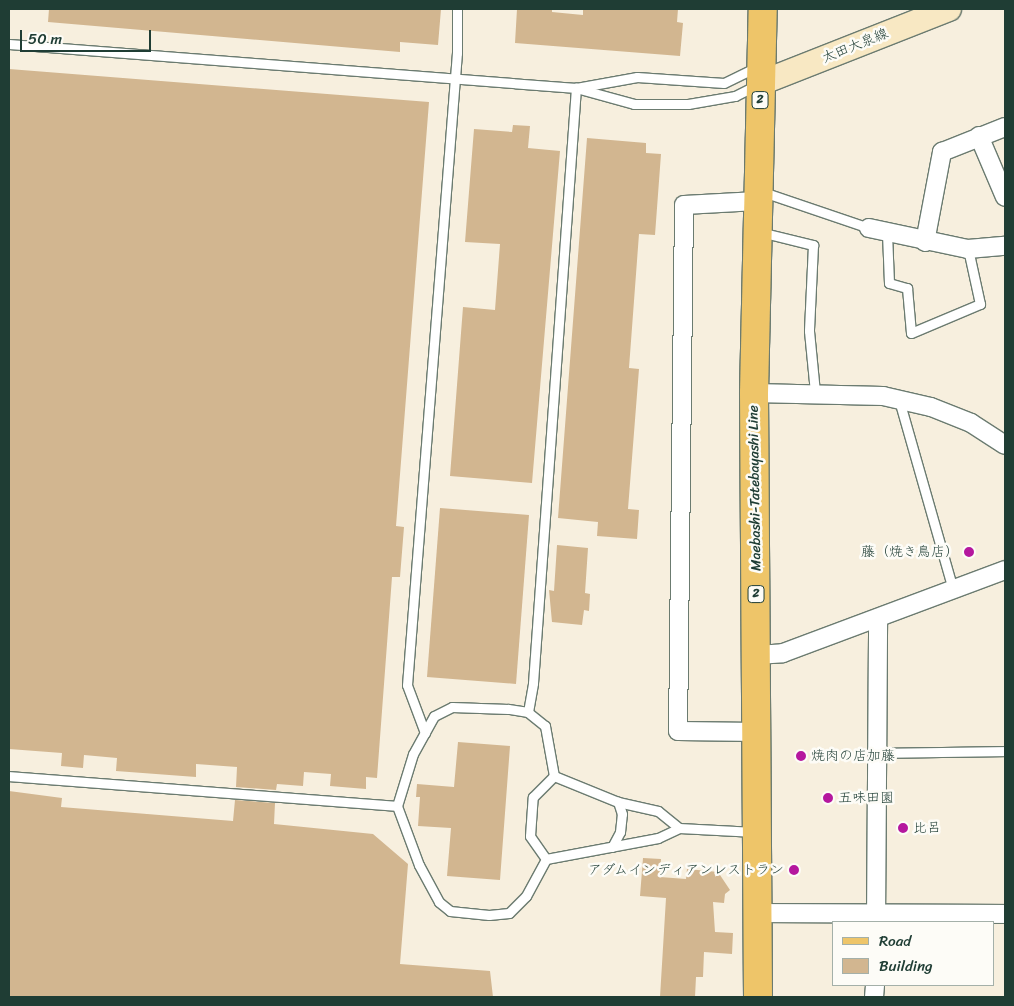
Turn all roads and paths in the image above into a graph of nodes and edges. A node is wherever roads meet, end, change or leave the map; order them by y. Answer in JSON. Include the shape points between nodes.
{"nodes":[{"id":1,"x":457,"y":9,"type":"edge"},
{"id":2,"x":763,"y":9,"type":"edge"},
{"id":3,"x":904,"y":9,"type":"edge"},
{"id":4,"x":949,"y":9,"type":"edge"},
{"id":5,"x":9,"y":44,"type":"edge"},
{"id":6,"x":761,"y":74,"type":"junction"},
{"id":7,"x":454,"y":78,"type":"junction"},
{"id":8,"x":576,"y":88,"type":"junction"},
{"id":9,"x":1005,"y":126,"type":"edge"},
{"id":10,"x":980,"y":136,"type":"junction"},
{"id":11,"x":758,"y":196,"type":"junction"},
{"id":12,"x":1005,"y":197,"type":"edge"},
{"id":13,"x":869,"y":228,"type":"joint"},
{"id":14,"x":757,"y":231,"type":"junction"},
{"id":15,"x":887,"y":233,"type":"junction"},
{"id":16,"x":926,"y":242,"type":"junction"},
{"id":17,"x":1005,"y":246,"type":"edge"},
{"id":18,"x":968,"y":249,"type":"junction"},
{"id":19,"x":815,"y":392,"type":"junction"},
{"id":20,"x":754,"y":393,"type":"junction"},
{"id":21,"x":899,"y":400,"type":"junction"},
{"id":22,"x":1005,"y":445,"type":"edge"},
{"id":23,"x":1005,"y":570,"type":"edge"},
{"id":24,"x":953,"y":589,"type":"junction"},
{"id":25,"x":878,"y":618,"type":"junction"},
{"id":26,"x":757,"y":655,"type":"junction"},
{"id":27,"x":528,"y":712,"type":"junction"},
{"id":28,"x":425,"y":732,"type":"junction"},
{"id":29,"x":758,"y":732,"type":"junction"},
{"id":30,"x":1005,"y":751,"type":"edge"},
{"id":31,"x":878,"y":753,"type":"junction"},
{"id":32,"x":9,"y":776,"type":"edge"},
{"id":33,"x":554,"y":776,"type":"junction"},
{"id":34,"x":618,"y":802,"type":"junction"},
{"id":35,"x":397,"y":806,"type":"junction"},
{"id":36,"x":679,"y":828,"type":"junction"},
{"id":37,"x":759,"y":832,"type":"junction"},
{"id":38,"x":612,"y":847,"type":"junction"},
{"id":39,"x":546,"y":859,"type":"junction"},
{"id":40,"x":758,"y":913,"type":"junction"},
{"id":41,"x":1005,"y":914,"type":"edge"},
{"id":42,"x":876,"y":918,"type":"edge"},
{"id":43,"x":758,"y":997,"type":"edge"}],
"edges":[{"from":1,"to":7,"type":"lane"},
{"from":2,"to":6,"type":"main road","name":"Maebashi-Tatebayashi Line","number":"2"},
{"from":3,"to":6,"type":"main road","name":"太田大泉線"},
{"from":4,"to":6,"type":"main road","name":"太田大泉線"},
{"from":5,"to":7,"type":"lane"},
{"from":6,"to":8,"type":"lane","via":[[724,83],[636,77]]},
{"from":6,"to":8,"type":"lane","via":[[735,96],[688,104],[634,104]]},
{"from":6,"to":11,"type":"main road","name":"Maebashi-Tatebayashi Line","number":"2"},
{"from":7,"to":8,"type":"lane"},
{"from":7,"to":28,"type":"lane","via":[[406,685]]},
{"from":8,"to":27,"type":"lane","via":[[533,683]]},
{"from":9,"to":10,"type":"street"},
{"from":10,"to":12,"type":"street"},
{"from":10,"to":16,"type":"street","via":[[942,152]]},
{"from":11,"to":13,"type":"lane","via":[[817,208]]},
{"from":11,"to":14,"type":"main road","name":"Maebashi-Tatebayashi Line","number":"2"},
{"from":11,"to":29,"type":"street","via":[[684,205],[678,731]]},
{"from":13,"to":15,"type":"street"},
{"from":14,"to":19,"type":"lane","via":[[813,245],[809,331]]},
{"from":14,"to":20,"type":"main road","name":"Maebashi-Tatebayashi Line","number":"2"},
{"from":15,"to":16,"type":"street"},
{"from":15,"to":18,"type":"lane","via":[[889,283],[907,288],[912,333],[980,304]]},
{"from":16,"to":18,"type":"street"},
{"from":17,"to":18,"type":"street"},
{"from":19,"to":20,"type":"street"},
{"from":19,"to":21,"type":"street","via":[[854,393]]},
{"from":20,"to":26,"type":"main road","name":"Maebashi-Tatebayashi Line","number":"2"},
{"from":21,"to":22,"type":"street","via":[[931,407],[971,423]]},
{"from":21,"to":24,"type":"lane"},
{"from":23,"to":24,"type":"street"},
{"from":24,"to":25,"type":"street"},
{"from":25,"to":26,"type":"street","via":[[783,653]]},
{"from":25,"to":31,"type":"street"},
{"from":26,"to":29,"type":"main road","name":"Maebashi-Tatebayashi Line","number":"2"},
{"from":27,"to":28,"type":"lane","via":[[452,706],[434,716]]},
{"from":27,"to":33,"type":"lane","via":[[545,726]]},
{"from":28,"to":35,"type":"lane","via":[[413,754]]},
{"from":29,"to":37,"type":"main road","name":"Maebashi-Tatebayashi Line","number":"2"},
{"from":30,"to":31,"type":"lane"},
{"from":31,"to":42,"type":"street"},
{"from":32,"to":35,"type":"lane"},
{"from":33,"to":34,"type":"lane"},
{"from":33,"to":39,"type":"lane","via":[[533,797],[530,836]]},
{"from":34,"to":36,"type":"lane","via":[[658,811]]},
{"from":34,"to":38,"type":"lane","via":[[622,814],[620,832]]},
{"from":35,"to":39,"type":"lane","via":[[419,865],[439,902],[450,911],[489,915],[509,913],[526,896]]},
{"from":36,"to":37,"type":"lane"},
{"from":36,"to":38,"type":"lane","via":[[658,838]]},
{"from":37,"to":40,"type":"main road","name":"Maebashi-Tatebayashi Line","number":"2"},
{"from":38,"to":39,"type":"lane"},
{"from":40,"to":42,"type":"street"},
{"from":40,"to":43,"type":"main road","name":"Maebashi-Tatebayashi Line","number":"2"},
{"from":41,"to":42,"type":"street"}]}
